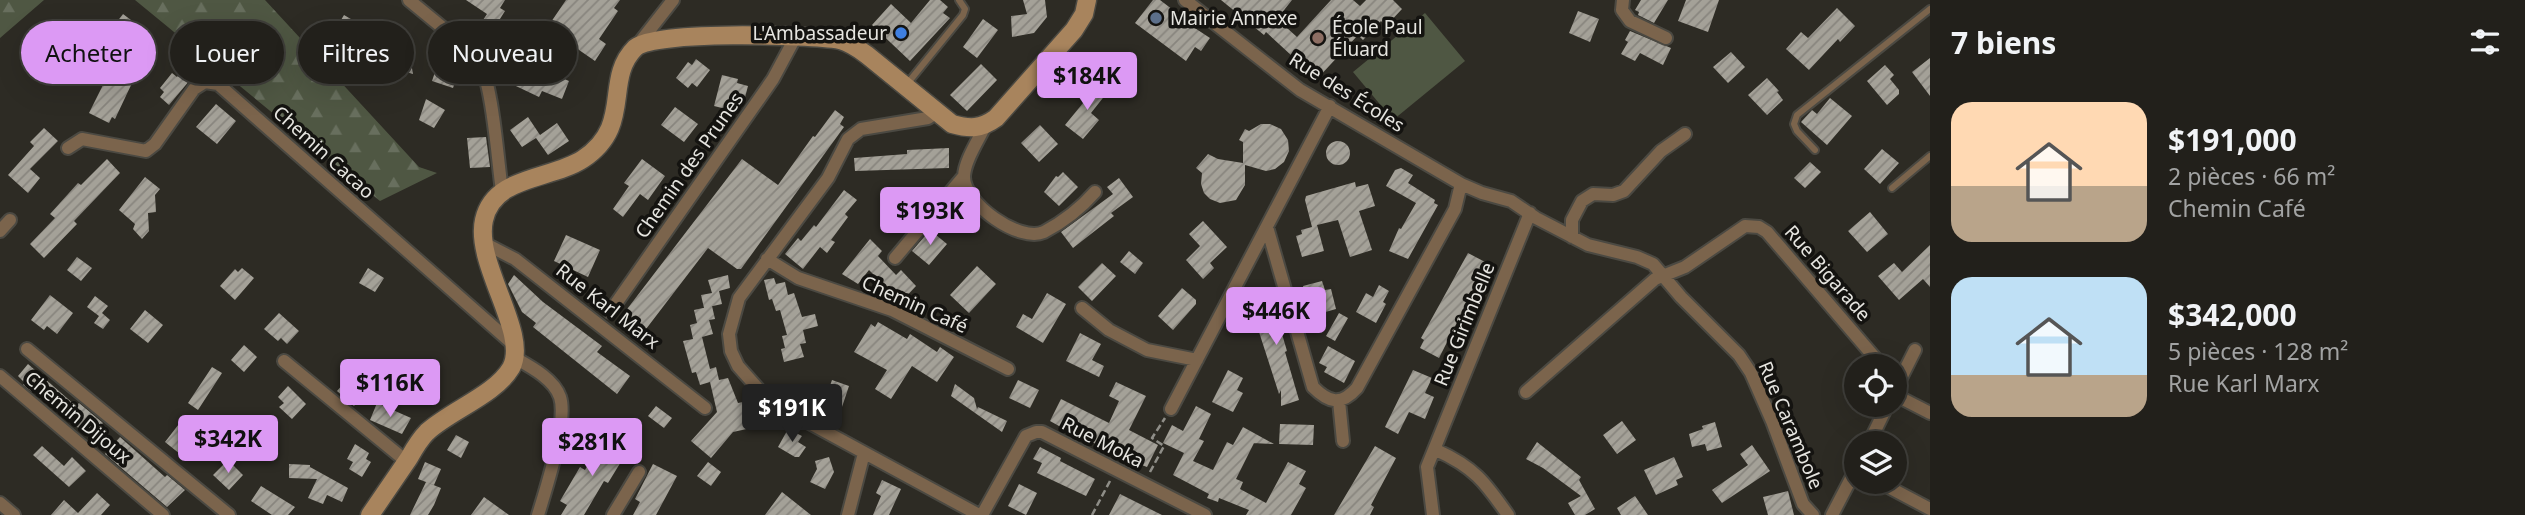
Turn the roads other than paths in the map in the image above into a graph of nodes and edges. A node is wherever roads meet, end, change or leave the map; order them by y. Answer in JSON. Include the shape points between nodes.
{"nodes":[{"id":1,"x":409,"y":0,"type":"edge"},
{"id":2,"x":959,"y":0,"type":"edge"},
{"id":3,"x":1087,"y":0,"type":"edge"},
{"id":4,"x":1185,"y":0,"type":"edge"},
{"id":5,"x":1623,"y":0,"type":"edge"},
{"id":6,"x":667,"y":2,"type":"edge"},
{"id":7,"x":1930,"y":9,"type":"edge"},
{"id":8,"x":795,"y":37,"type":"junction"},
{"id":9,"x":1666,"y":37,"type":"dead end"},
{"id":10,"x":636,"y":46,"type":"junction"},
{"id":11,"x":905,"y":86,"type":"junction"},
{"id":12,"x":1330,"y":106,"type":"junction"},
{"id":13,"x":937,"y":112,"type":"junction"},
{"id":14,"x":985,"y":126,"type":"junction"},
{"id":15,"x":1685,"y":134,"type":"dead end"},
{"id":16,"x":68,"y":148,"type":"dead end"},
{"id":17,"x":1815,"y":150,"type":"dead end"},
{"id":18,"x":1930,"y":156,"type":"edge"},
{"id":19,"x":964,"y":176,"type":"junction"},
{"id":20,"x":1461,"y":184,"type":"junction"},
{"id":21,"x":1892,"y":188,"type":"dead end"},
{"id":22,"x":502,"y":191,"type":"junction"},
{"id":23,"x":1095,"y":192,"type":"dead end"},
{"id":24,"x":1530,"y":214,"type":"junction"},
{"id":25,"x":10,"y":220,"type":"dead end"},
{"id":26,"x":1267,"y":227,"type":"junction"},
{"id":27,"x":0,"y":231,"type":"edge"},
{"id":28,"x":1572,"y":237,"type":"junction"},
{"id":29,"x":482,"y":242,"type":"junction"},
{"id":30,"x":895,"y":258,"type":"dead end"},
{"id":31,"x":767,"y":259,"type":"junction"},
{"id":32,"x":1664,"y":275,"type":"junction"},
{"id":33,"x":1082,"y":308,"type":"dead end"},
{"id":34,"x":610,"y":312,"type":"dead end"},
{"id":35,"x":27,"y":349,"type":"dead end"},
{"id":36,"x":1915,"y":350,"type":"dead end"},
{"id":37,"x":515,"y":352,"type":"junction"},
{"id":38,"x":1872,"y":354,"type":"edge"},
{"id":39,"x":1197,"y":360,"type":"junction"},
{"id":40,"x":284,"y":361,"type":"dead end"},
{"id":41,"x":1907,"y":366,"type":"edge"},
{"id":42,"x":1008,"y":369,"type":"dead end"},
{"id":43,"x":0,"y":376,"type":"edge"},
{"id":44,"x":1526,"y":392,"type":"dead end"},
{"id":45,"x":1907,"y":396,"type":"edge"},
{"id":46,"x":1339,"y":401,"type":"junction"},
{"id":47,"x":705,"y":408,"type":"dead end"},
{"id":48,"x":1171,"y":409,"type":"road end"},
{"id":49,"x":1930,"y":413,"type":"edge"},
{"id":50,"x":1343,"y":441,"type":"dead end"},
{"id":51,"x":1436,"y":450,"type":"junction"},
{"id":52,"x":864,"y":453,"type":"junction"},
{"id":53,"x":406,"y":461,"type":"junction"},
{"id":54,"x":639,"y":472,"type":"dead end"},
{"id":55,"x":1844,"y":492,"type":"edge"},
{"id":56,"x":1902,"y":494,"type":"edge"},
{"id":57,"x":0,"y":503,"type":"edge"},
{"id":58,"x":1930,"y":509,"type":"edge"},
{"id":59,"x":14,"y":515,"type":"edge"},
{"id":60,"x":163,"y":515,"type":"edge"},
{"id":61,"x":229,"y":515,"type":"edge"},
{"id":62,"x":370,"y":515,"type":"edge"},
{"id":63,"x":538,"y":515,"type":"edge"},
{"id":64,"x":613,"y":515,"type":"edge"},
{"id":65,"x":848,"y":515,"type":"edge"},
{"id":66,"x":981,"y":515,"type":"edge"},
{"id":67,"x":1205,"y":515,"type":"edge"},
{"id":68,"x":1433,"y":515,"type":"edge"},
{"id":69,"x":1508,"y":515,"type":"edge"},
{"id":70,"x":1813,"y":515,"type":"edge"},
{"id":71,"x":1832,"y":515,"type":"edge"}],
"edges":[{"from":1,"to":22,"type":"street","via":[[481,63]]},
{"from":2,"to":11,"type":"lane","via":[[963,15]]},
{"from":3,"to":14,"type":"main road","via":[[1074,30]]},
{"from":4,"to":12,"type":"street","name":"Rue des Écoles","via":[[1300,90]]},
{"from":5,"to":9,"type":"street","via":[[1622,10],[1630,21]]},
{"from":6,"to":10,"type":"street"},
{"from":7,"to":17,"type":"lane","via":[[1797,115],[1797,131]]},
{"from":8,"to":10,"type":"main road","via":[[677,37]]},
{"from":8,"to":11,"type":"main road","via":[[852,45]]},
{"from":8,"to":34,"type":"street","name":"Chemin des Prunes","via":[[773,79]]},
{"from":10,"to":22,"type":"main road","via":[[619,81],[613,123],[597,148],[581,161]]},
{"from":11,"to":13,"type":"main road"},
{"from":12,"to":20,"type":"street","name":"Rue des Écoles"},
{"from":12,"to":26,"type":"street"},
{"from":13,"to":14,"type":"main road","via":[[968,129]]},
{"from":13,"to":31,"type":"street","via":[[928,118],[854,133],[828,178]]},
{"from":14,"to":19,"type":"street"},
{"from":15,"to":28,"type":"street","via":[[1661,151],[1624,191],[1593,194],[1582,201],[1572,220]]},
{"from":16,"to":37,"type":"street","name":"Chemin Cacao","via":[[82,139],[146,151],[194,89],[205,82],[218,84]]},
{"from":18,"to":21,"type":"lane"},
{"from":19,"to":23,"type":"street","via":[[974,202],[1023,233],[1043,233],[1080,209]]},
{"from":19,"to":30,"type":"street"},
{"from":20,"to":24,"type":"street","name":"Rue des Écoles","via":[[1511,201]]},
{"from":20,"to":46,"type":"street","via":[[1455,209],[1357,388]]},
{"from":22,"to":29,"type":"main road","via":[[490,203]]},
{"from":24,"to":28,"type":"street","name":"Rue Carambole"},
{"from":24,"to":51,"type":"street","name":"Rue Girimbelle"},
{"from":25,"to":27,"type":"street"},
{"from":26,"to":39,"type":"street"},
{"from":26,"to":46,"type":"street","via":[[1313,387],[1324,398]]},
{"from":28,"to":32,"type":"street","name":"Rue Carambole","via":[[1588,246],[1637,257]]},
{"from":29,"to":37,"type":"main road","via":[[508,315]]},
{"from":29,"to":47,"type":"street","name":"Rue Karl Marx","via":[[515,259]]},
{"from":31,"to":42,"type":"street","name":"Chemin Café","via":[[810,282],[892,310]]},
{"from":31,"to":52,"type":"street","via":[[739,298],[732,318],[730,342],[738,366],[769,401]]},
{"from":32,"to":38,"type":"street","name":"Rue Bigarade","via":[[1685,267],[1745,226],[1759,227]]},
{"from":32,"to":44,"type":"street","name":"Rue Bigarade"},
{"from":32,"to":70,"type":"street","name":"Rue Carambole","via":[[1740,355],[1803,504]]},
{"from":33,"to":39,"type":"street","via":[[1109,330],[1147,350]]},
{"from":35,"to":61,"type":"street"},
{"from":36,"to":41,"type":"street"},
{"from":37,"to":53,"type":"main road","via":[[509,371],[491,389],[445,417],[425,434]]},
{"from":37,"to":63,"type":"street","via":[[560,395],[562,413]]},
{"from":39,"to":48,"type":"street"},
{"from":40,"to":53,"type":"street"},
{"from":43,"to":60,"type":"street","name":"Chemin Dijoux"},
{"from":45,"to":49,"type":"street"},
{"from":46,"to":50,"type":"street"},
{"from":51,"to":68,"type":"street","name":"Rue Girimbelle","via":[[1427,467]]},
{"from":51,"to":69,"type":"street","via":[[1481,477]]},
{"from":52,"to":65,"type":"street"},
{"from":52,"to":66,"type":"street"},
{"from":53,"to":62,"type":"main road"},
{"from":54,"to":64,"type":"street"},
{"from":55,"to":71,"type":"street"},
{"from":56,"to":58,"type":"street"},
{"from":57,"to":59,"type":"street"},
{"from":66,"to":67,"type":"street","name":"Rue Moka","via":[[1026,436],[1042,432]]}]}
